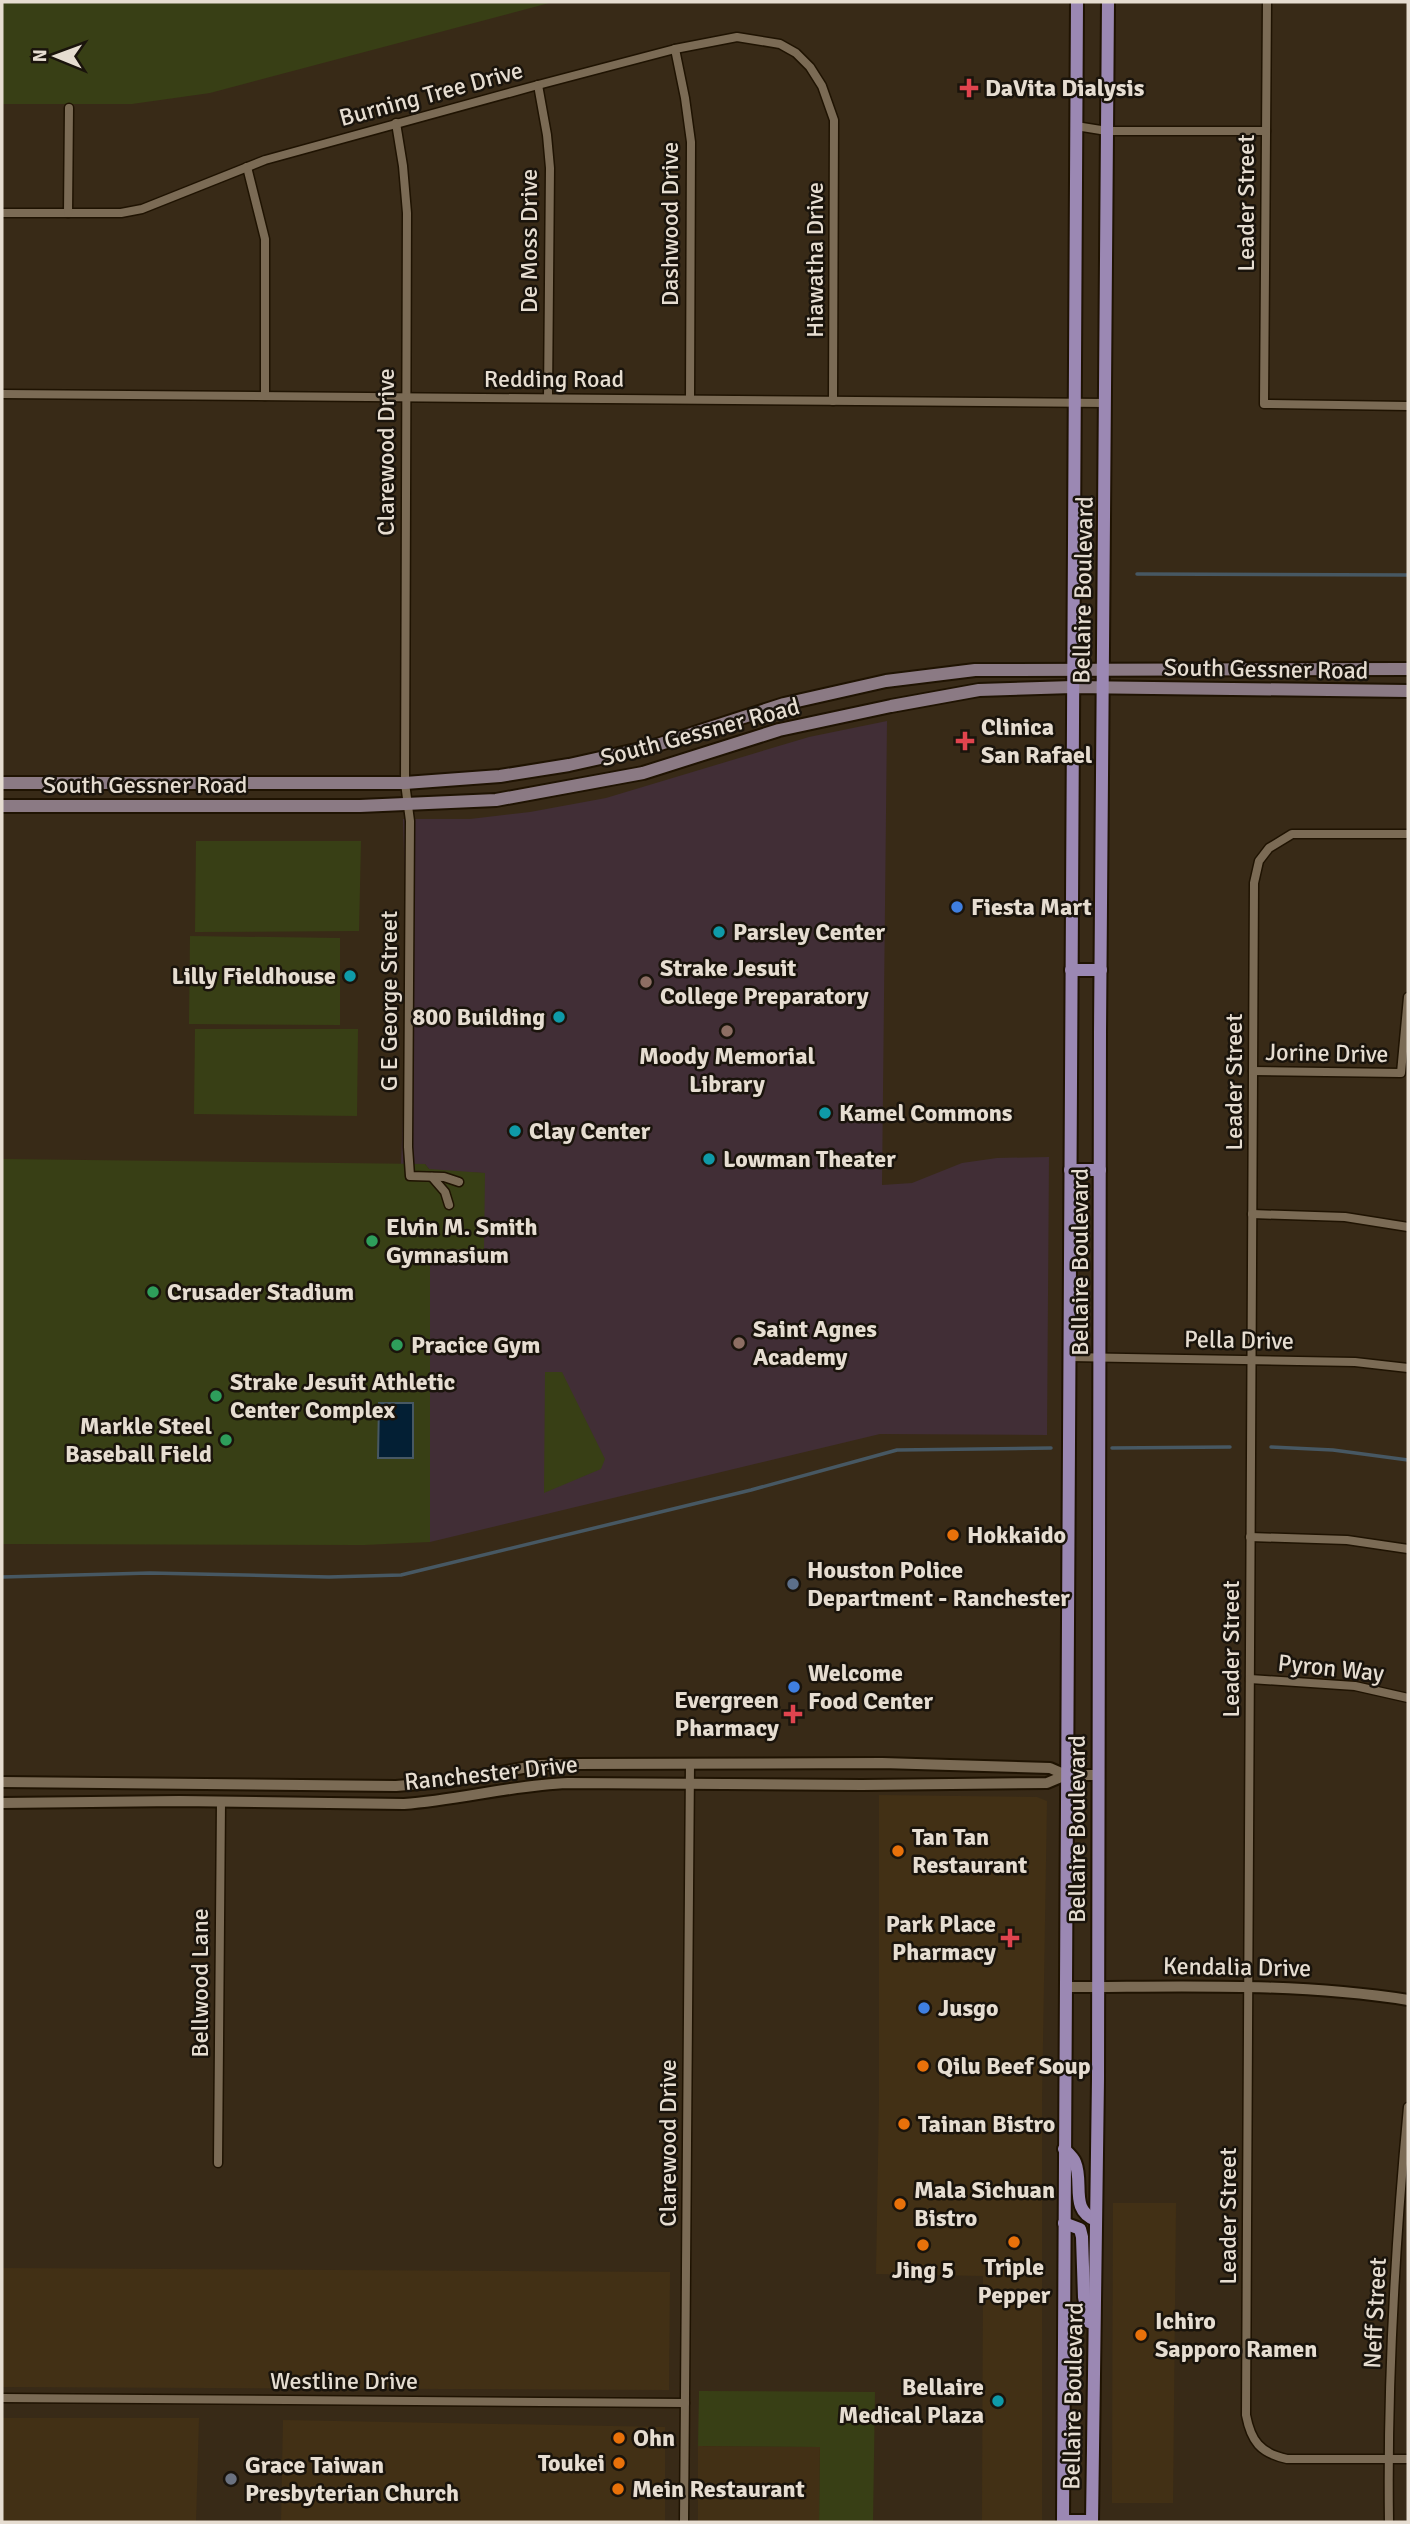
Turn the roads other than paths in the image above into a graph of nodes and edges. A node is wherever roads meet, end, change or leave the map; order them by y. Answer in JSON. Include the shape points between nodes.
{"nodes":[{"id":1,"x":1077,"y":2,"type":"edge"},
{"id":2,"x":1108,"y":2,"type":"edge"},
{"id":3,"x":1267,"y":2,"type":"edge"},
{"id":4,"x":675,"y":49,"type":"junction"},
{"id":5,"x":538,"y":85,"type":"junction"},
{"id":6,"x":69,"y":108,"type":"dead end"},
{"id":7,"x":834,"y":120,"type":"joint"},
{"id":8,"x":396,"y":123,"type":"junction"},
{"id":9,"x":1076,"y":126,"type":"junction"},
{"id":10,"x":1107,"y":131,"type":"junction"},
{"id":11,"x":1266,"y":131,"type":"junction"},
{"id":12,"x":247,"y":167,"type":"junction"},
{"id":13,"x":2,"y":213,"type":"edge"},
{"id":14,"x":68,"y":213,"type":"junction"},
{"id":15,"x":2,"y":394,"type":"edge"},
{"id":16,"x":265,"y":396,"type":"junction"},
{"id":17,"x":405,"y":397,"type":"junction"},
{"id":18,"x":548,"y":398,"type":"junction"},
{"id":19,"x":690,"y":400,"type":"junction"},
{"id":20,"x":833,"y":401,"type":"junction"},
{"id":21,"x":1074,"y":403,"type":"junction"},
{"id":22,"x":1106,"y":403,"type":"junction"},
{"id":23,"x":1408,"y":406,"type":"edge"},
{"id":24,"x":1073,"y":668,"type":"junction"},
{"id":25,"x":1104,"y":668,"type":"junction"},
{"id":26,"x":1314,"y":668,"type":"junction"},
{"id":27,"x":1408,"y":669,"type":"edge"},
{"id":28,"x":886,"y":681,"type":"junction"},
{"id":29,"x":1073,"y":687,"type":"junction"},
{"id":30,"x":1103,"y":688,"type":"junction"},
{"id":31,"x":1314,"y":691,"type":"junction"},
{"id":32,"x":1408,"y":691,"type":"edge"},
{"id":33,"x":891,"y":706,"type":"junction"},
{"id":34,"x":2,"y":783,"type":"edge"},
{"id":35,"x":107,"y":783,"type":"junction"},
{"id":36,"x":246,"y":783,"type":"junction"},
{"id":37,"x":405,"y":783,"type":"junction"},
{"id":38,"x":407,"y":804,"type":"junction"},
{"id":39,"x":2,"y":806,"type":"edge"},
{"id":40,"x":107,"y":806,"type":"junction"},
{"id":41,"x":245,"y":806,"type":"junction"},
{"id":42,"x":1408,"y":834,"type":"edge"},
{"id":43,"x":1071,"y":970,"type":"junction"},
{"id":44,"x":1101,"y":970,"type":"junction"},
{"id":45,"x":1408,"y":996,"type":"edge"},
{"id":46,"x":1253,"y":1072,"type":"junction"},
{"id":47,"x":1070,"y":1170,"type":"junction"},
{"id":48,"x":1100,"y":1170,"type":"junction"},
{"id":49,"x":432,"y":1177,"type":"junction"},
{"id":50,"x":459,"y":1182,"type":"dead end"},
{"id":51,"x":449,"y":1205,"type":"dead end"},
{"id":52,"x":1252,"y":1214,"type":"junction"},
{"id":53,"x":1408,"y":1227,"type":"edge"},
{"id":54,"x":1069,"y":1357,"type":"junction"},
{"id":55,"x":1101,"y":1358,"type":"junction"},
{"id":56,"x":1252,"y":1359,"type":"junction"},
{"id":57,"x":1408,"y":1368,"type":"edge"},
{"id":58,"x":1251,"y":1537,"type":"junction"},
{"id":59,"x":1408,"y":1549,"type":"edge"},
{"id":60,"x":1250,"y":1679,"type":"junction"},
{"id":61,"x":1408,"y":1698,"type":"edge"},
{"id":62,"x":881,"y":1763,"type":"junction"},
{"id":63,"x":690,"y":1764,"type":"junction"},
{"id":64,"x":540,"y":1765,"type":"junction"},
{"id":65,"x":962,"y":1766,"type":"junction"},
{"id":66,"x":1066,"y":1775,"type":"junction"},
{"id":67,"x":1098,"y":1775,"type":"junction"},
{"id":68,"x":2,"y":1782,"type":"edge"},
{"id":69,"x":690,"y":1783,"type":"junction"},
{"id":70,"x":38,"y":1784,"type":"junction"},
{"id":71,"x":544,"y":1784,"type":"junction"},
{"id":72,"x":961,"y":1784,"type":"junction"},
{"id":73,"x":179,"y":1785,"type":"junction"},
{"id":74,"x":881,"y":1785,"type":"junction"},
{"id":75,"x":361,"y":1786,"type":"junction"},
{"id":76,"x":179,"y":1801,"type":"junction"},
{"id":77,"x":2,"y":1802,"type":"edge"},
{"id":78,"x":221,"y":1802,"type":"junction"},
{"id":79,"x":38,"y":1803,"type":"junction"},
{"id":80,"x":361,"y":1804,"type":"junction"},
{"id":81,"x":1065,"y":1987,"type":"junction"},
{"id":82,"x":1098,"y":1987,"type":"junction"},
{"id":83,"x":1248,"y":1987,"type":"junction"},
{"id":84,"x":1408,"y":2000,"type":"edge"},
{"id":85,"x":1408,"y":2107,"type":"edge"},
{"id":86,"x":1064,"y":2148,"type":"junction"},
{"id":87,"x":218,"y":2163,"type":"dead end"},
{"id":88,"x":1096,"y":2220,"type":"junction"},
{"id":89,"x":1064,"y":2223,"type":"junction"},
{"id":90,"x":1095,"y":2346,"type":"junction"},
{"id":91,"x":2,"y":2398,"type":"edge"},
{"id":92,"x":685,"y":2403,"type":"junction"},
{"id":93,"x":1388,"y":2459,"type":"junction"},
{"id":94,"x":1408,"y":2459,"type":"edge"},
{"id":95,"x":1063,"y":2521,"type":"edge"},
{"id":96,"x":1092,"y":2521,"type":"edge"},
{"id":97,"x":684,"y":2522,"type":"edge"},
{"id":98,"x":1389,"y":2522,"type":"edge"}],
"edges":[{"from":1,"to":9,"type":"main road","name":"Bellaire Boulevard"},
{"from":2,"to":10,"type":"main road","name":"Bellaire Boulevard"},
{"from":3,"to":11,"type":"street","name":"Leader Street"},
{"from":4,"to":5,"type":"street","name":"Burning Tree Drive"},
{"from":4,"to":7,"type":"street","name":"Burning Tree Drive","via":[[737,37],[780,44],[810,67]]},
{"from":4,"to":19,"type":"street","name":"Dashwood Drive","via":[[691,142]]},
{"from":5,"to":8,"type":"street","name":"Burning Tree Drive"},
{"from":5,"to":18,"type":"street","name":"De Moss Drive","via":[[550,168]]},
{"from":6,"to":14,"type":"street"},
{"from":7,"to":20,"type":"street","name":"Hiawatha Drive"},
{"from":8,"to":12,"type":"street","name":"Burning Tree Drive"},
{"from":8,"to":17,"type":"street","name":"Clarewood Drive","via":[[407,213]]},
{"from":9,"to":10,"type":"street"},
{"from":9,"to":21,"type":"main road","name":"Bellaire Boulevard"},
{"from":10,"to":11,"type":"street"},
{"from":10,"to":22,"type":"main road","name":"Bellaire Boulevard"},
{"from":11,"to":23,"type":"street","name":"Leader Street","via":[[1264,404]]},
{"from":12,"to":14,"type":"street","name":"Burning Tree Drive","via":[[142,209]]},
{"from":12,"to":16,"type":"street","via":[[266,247]]},
{"from":13,"to":14,"type":"street","name":"Burning Tree Drive"},
{"from":15,"to":16,"type":"street","name":"Redding Road"},
{"from":16,"to":17,"type":"street","name":"Redding Road"},
{"from":17,"to":18,"type":"street","name":"Redding Road"},
{"from":17,"to":37,"type":"street","name":"Clarewood Drive"},
{"from":18,"to":19,"type":"street","name":"Redding Road"},
{"from":19,"to":20,"type":"street","name":"Redding Road"},
{"from":20,"to":21,"type":"street","name":"Redding Road"},
{"from":21,"to":22,"type":"street","name":"Redding Road"},
{"from":21,"to":24,"type":"main road","name":"Bellaire Boulevard"},
{"from":22,"to":25,"type":"main road","name":"Bellaire Boulevard"},
{"from":24,"to":25,"type":"main road","name":"South Gessner Road"},
{"from":24,"to":28,"type":"main road","name":"South Gessner Road","via":[[975,670]]},
{"from":24,"to":29,"type":"main road","name":"Bellaire Boulevard"},
{"from":25,"to":26,"type":"main road","name":"South Gessner Road"},
{"from":25,"to":30,"type":"main road","name":"Bellaire Boulevard"},
{"from":26,"to":27,"type":"main road","name":"South Gessner Road"},
{"from":26,"to":31,"type":"main road"},
{"from":28,"to":33,"type":"main road"},
{"from":28,"to":37,"type":"main road","name":"South Gessner Road","via":[[784,704],[654,746],[569,765]]},
{"from":29,"to":30,"type":"main road","name":"South Gessner Road"},
{"from":29,"to":33,"type":"main road","name":"South Gessner Road","via":[[979,690]]},
{"from":29,"to":43,"type":"main road","name":"Bellaire Boulevard"},
{"from":30,"to":31,"type":"main road","name":"South Gessner Road"},
{"from":30,"to":44,"type":"main road","name":"Bellaire Boulevard"},
{"from":31,"to":32,"type":"main road","name":"South Gessner Road"},
{"from":33,"to":38,"type":"main road","name":"South Gessner Road","via":[[779,730],[643,773],[496,800]]},
{"from":34,"to":35,"type":"main road","name":"South Gessner Road"},
{"from":35,"to":36,"type":"main road","name":"South Gessner Road"},
{"from":35,"to":40,"type":"main road"},
{"from":36,"to":37,"type":"main road","name":"South Gessner Road"},
{"from":36,"to":41,"type":"main road"},
{"from":37,"to":38,"type":"street","name":"Clarewood Drive"},
{"from":38,"to":41,"type":"main road","name":"South Gessner Road"},
{"from":38,"to":49,"type":"street","name":"G E George Street","via":[[410,1177]]},
{"from":39,"to":40,"type":"main road","name":"South Gessner Road"},
{"from":40,"to":41,"type":"main road","name":"South Gessner Road"},
{"from":42,"to":46,"type":"street","name":"Leader Street","via":[[1292,834],[1269,848],[1259,861],[1254,883]]},
{"from":43,"to":44,"type":"main road"},
{"from":43,"to":47,"type":"main road","name":"Bellaire Boulevard"},
{"from":44,"to":48,"type":"main road","name":"Bellaire Boulevard"},
{"from":45,"to":46,"type":"street","name":"Jorine Drive","via":[[1401,1073]]},
{"from":46,"to":52,"type":"street","name":"Leader Street"},
{"from":47,"to":48,"type":"main road"},
{"from":47,"to":54,"type":"main road","name":"Bellaire Boulevard"},
{"from":48,"to":55,"type":"main road","name":"Bellaire Boulevard"},
{"from":49,"to":50,"type":"street","name":"G E George Street"},
{"from":49,"to":51,"type":"street","name":"G E George Street"},
{"from":52,"to":53,"type":"street","via":[[1345,1217]]},
{"from":52,"to":56,"type":"street","name":"Leader Street"},
{"from":54,"to":55,"type":"street","name":"Pella Drive"},
{"from":54,"to":66,"type":"main road","name":"Bellaire Boulevard"},
{"from":55,"to":56,"type":"street","name":"Pella Drive"},
{"from":55,"to":67,"type":"main road","name":"Bellaire Boulevard"},
{"from":56,"to":57,"type":"street","name":"Pella Drive"},
{"from":56,"to":58,"type":"street","name":"Leader Street"},
{"from":58,"to":59,"type":"street","via":[[1347,1540]]},
{"from":58,"to":60,"type":"street","name":"Leader Street"},
{"from":60,"to":61,"type":"street","name":"Pyron Way","via":[[1355,1686]]},
{"from":60,"to":83,"type":"street","name":"Leader Street"},
{"from":62,"to":63,"type":"street","name":"Ranchester Drive"},
{"from":62,"to":65,"type":"street","name":"Ranchester Drive"},
{"from":62,"to":74,"type":"street"},
{"from":63,"to":64,"type":"street","name":"Ranchester Drive"},
{"from":63,"to":69,"type":"street","name":"Clarewood Drive"},
{"from":64,"to":71,"type":"street"},
{"from":64,"to":75,"type":"street","name":"Ranchester Drive","via":[[421,1785]]},
{"from":65,"to":66,"type":"street","name":"Ranchester Drive","via":[[1050,1768]]},
{"from":65,"to":72,"type":"street"},
{"from":66,"to":67,"type":"street","name":"Ranchester Drive"},
{"from":66,"to":72,"type":"street","name":"Ranchester Drive","via":[[1051,1783]]},
{"from":66,"to":81,"type":"main road","name":"Bellaire Boulevard"},
{"from":67,"to":82,"type":"main road","name":"Bellaire Boulevard"},
{"from":68,"to":70,"type":"street","name":"Ranchester Drive"},
{"from":69,"to":71,"type":"street","name":"Ranchester Drive"},
{"from":69,"to":74,"type":"street","name":"Ranchester Drive"},
{"from":69,"to":92,"type":"street","name":"Clarewood Drive"},
{"from":70,"to":73,"type":"street","name":"Ranchester Drive"},
{"from":70,"to":79,"type":"street"},
{"from":71,"to":80,"type":"street","name":"Ranchester Drive","via":[[435,1802]]},
{"from":72,"to":74,"type":"street","name":"Ranchester Drive"},
{"from":73,"to":75,"type":"street","name":"Ranchester Drive"},
{"from":73,"to":76,"type":"street"},
{"from":75,"to":80,"type":"street"},
{"from":76,"to":78,"type":"street","name":"Ranchester Drive"},
{"from":76,"to":79,"type":"street","name":"Ranchester Drive"},
{"from":77,"to":79,"type":"street","name":"Ranchester Drive"},
{"from":78,"to":80,"type":"street","name":"Ranchester Drive"},
{"from":78,"to":87,"type":"street","name":"Bellwood Lane"},
{"from":81,"to":82,"type":"street","name":"Kendalia Drive"},
{"from":81,"to":86,"type":"main road","name":"Bellaire Boulevard"},
{"from":82,"to":83,"type":"street","name":"Kendalia Drive"},
{"from":82,"to":88,"type":"main road","name":"Bellaire Boulevard"},
{"from":83,"to":84,"type":"street","name":"Kendalia Drive","via":[[1341,1990]]},
{"from":83,"to":93,"type":"street","name":"Leader Street","via":[[1246,2415],[1250,2434],[1262,2450],[1287,2459]]},
{"from":85,"to":93,"type":"street","name":"Neff Street"},
{"from":86,"to":88,"type":"main road","via":[[1075,2161],[1079,2206]]},
{"from":86,"to":89,"type":"main road","name":"Bellaire Boulevard"},
{"from":88,"to":90,"type":"main road","name":"Bellaire Boulevard"},
{"from":89,"to":90,"type":"main road","via":[[1080,2229],[1083,2237],[1084,2297]]},
{"from":89,"to":95,"type":"main road","name":"Bellaire Boulevard"},
{"from":90,"to":96,"type":"main road","name":"Bellaire Boulevard"},
{"from":91,"to":92,"type":"street","name":"Westline Drive"},
{"from":92,"to":97,"type":"street","name":"Clarewood Drive"},
{"from":93,"to":94,"type":"street"},
{"from":93,"to":98,"type":"street","name":"Neff Street"},
{"from":95,"to":96,"type":"main road"}]}
